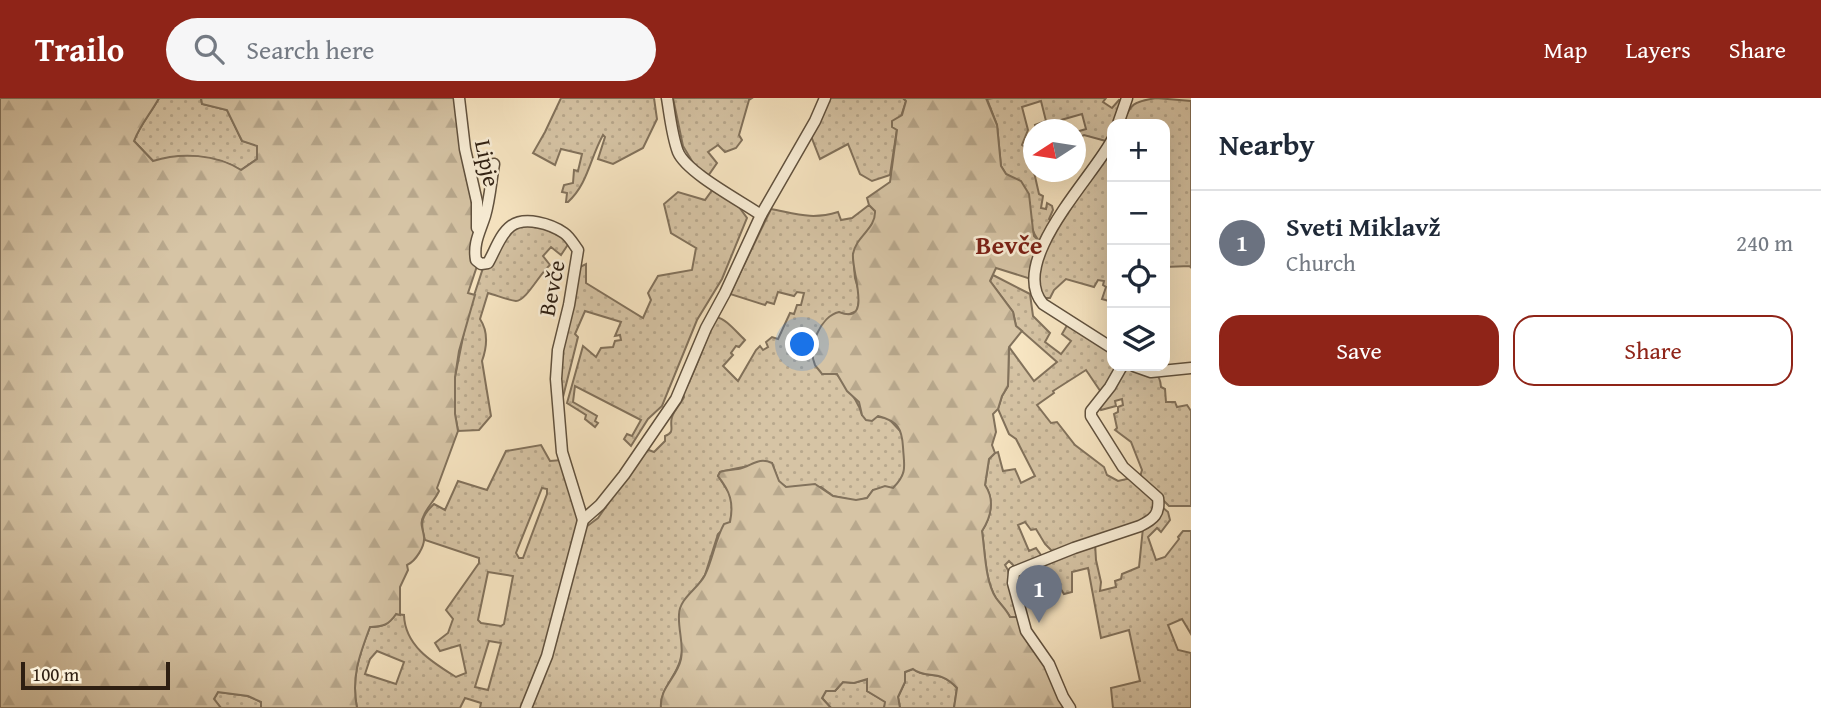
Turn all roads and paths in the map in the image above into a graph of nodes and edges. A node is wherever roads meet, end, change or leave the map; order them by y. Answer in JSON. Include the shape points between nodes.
{"nodes":[{"id":1,"x":459,"y":98,"type":"edge"},
{"id":2,"x":667,"y":98,"type":"edge"},
{"id":3,"x":825,"y":98,"type":"edge"},
{"id":4,"x":1127,"y":98,"type":"edge"},
{"id":5,"x":1120,"y":119,"type":"edge"},
{"id":6,"x":1107,"y":148,"type":"edge"},
{"id":7,"x":494,"y":164,"type":"dead end"},
{"id":8,"x":761,"y":215,"type":"junction"},
{"id":9,"x":477,"y":236,"type":"junction"},
{"id":10,"x":1107,"y":345,"type":"edge"},
{"id":11,"x":1191,"y":368,"type":"edge"},
{"id":12,"x":1170,"y":370,"type":"edge"},
{"id":13,"x":1119,"y":371,"type":"edge"},
{"id":14,"x":583,"y":520,"type":"junction"},
{"id":15,"x":526,"y":708,"type":"edge"},
{"id":16,"x":1070,"y":708,"type":"edge"}],
"edges":[{"from":1,"to":9,"type":"street","name":"Lipje","via":[[477,202]]},
{"from":2,"to":8,"type":"street","via":[[679,155],[709,182]]},
{"from":3,"to":8,"type":"street"},
{"from":4,"to":5,"type":"street"},
{"from":6,"to":10,"type":"street","via":[[1061,213],[1041,250],[1033,280],[1043,304]]},
{"from":7,"to":9,"type":"street"},
{"from":8,"to":14,"type":"street","via":[[677,399],[624,475]]},
{"from":9,"to":14,"type":"street","name":"Bevče","via":[[474,252],[481,264],[488,263],[513,224],[525,221],[564,233],[578,250],[556,379],[562,452]]},
{"from":11,"to":12,"type":"street"},
{"from":13,"to":16,"type":"street","via":[[1091,416],[1124,467],[1158,498],[1158,513],[1154,520],[1043,559],[1013,576],[1026,631],[1049,664]]},
{"from":14,"to":15,"type":"street","via":[[547,656]]}]}
